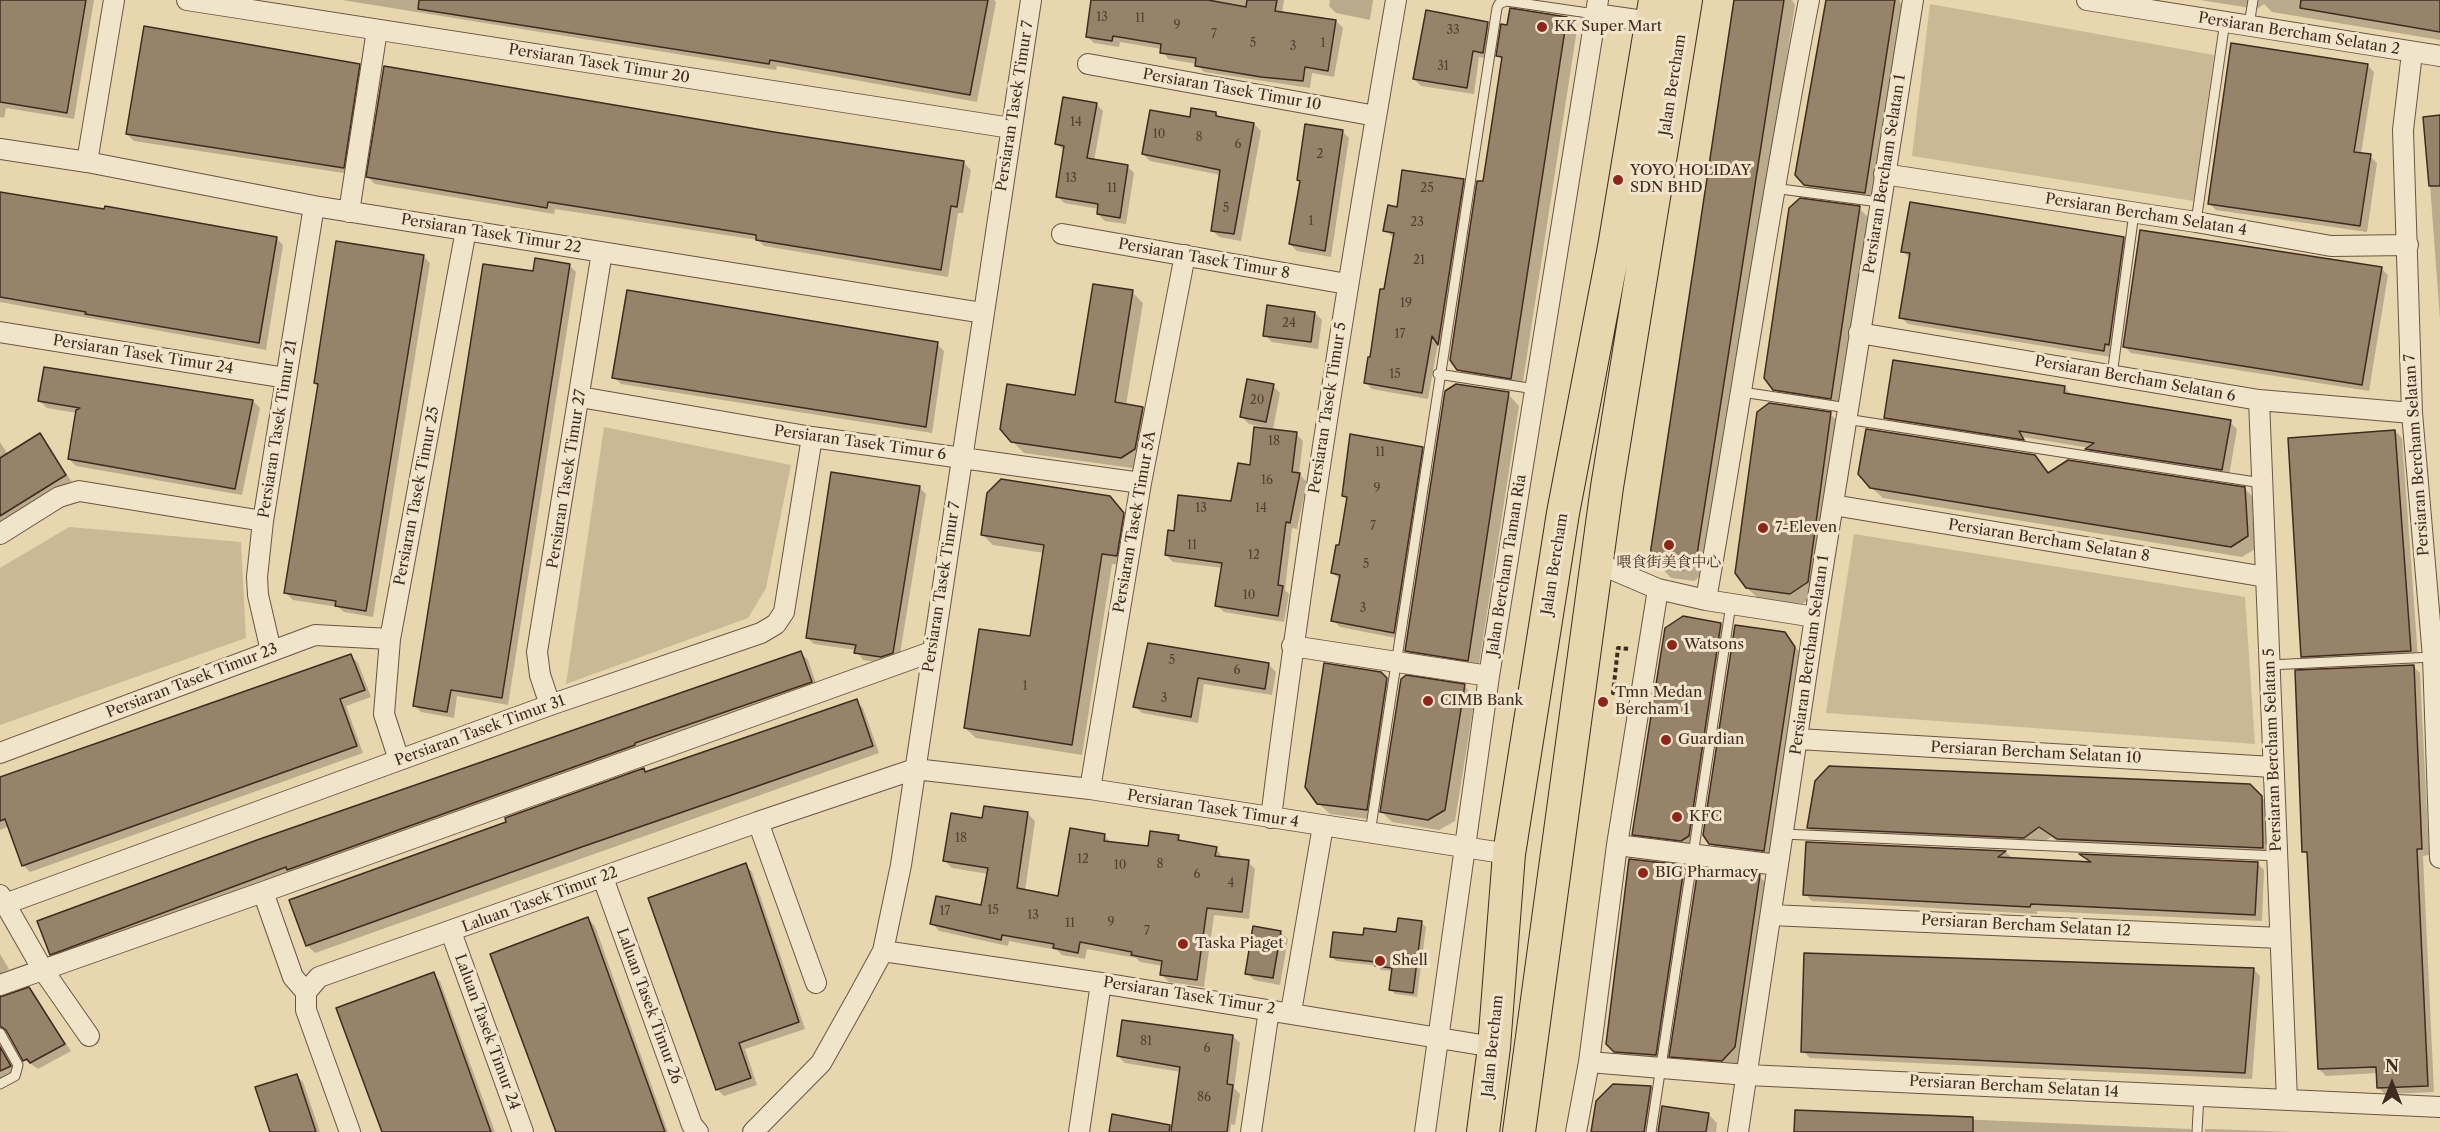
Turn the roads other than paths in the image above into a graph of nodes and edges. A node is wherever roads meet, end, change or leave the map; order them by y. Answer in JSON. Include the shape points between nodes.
{"nodes":[{"id":1,"x":114,"y":0,"type":"edge"},
{"id":2,"x":187,"y":0,"type":"edge"},
{"id":3,"x":1031,"y":0,"type":"edge"},
{"id":4,"x":1396,"y":0,"type":"edge"},
{"id":5,"x":1686,"y":0,"type":"edge"},
{"id":6,"x":1809,"y":0,"type":"edge"},
{"id":7,"x":1913,"y":0,"type":"edge"},
{"id":8,"x":2087,"y":0,"type":"edge"},
{"id":9,"x":2253,"y":0,"type":"edge"},
{"id":10,"x":1596,"y":7,"type":"edge"},
{"id":11,"x":1653,"y":11,"type":"edge"},
{"id":12,"x":2225,"y":21,"type":"junction"},
{"id":13,"x":2249,"y":25,"type":"junction"},
{"id":14,"x":377,"y":30,"type":"junction"},
{"id":15,"x":2412,"y":53,"type":"junction"},
{"id":16,"x":2440,"y":56,"type":"edge"},
{"id":17,"x":1088,"y":64,"type":"dead end"},
{"id":18,"x":1376,"y":116,"type":"junction"},
{"id":19,"x":1011,"y":128,"type":"junction"},
{"id":20,"x":0,"y":148,"type":"edge"},
{"id":21,"x":87,"y":162,"type":"junction"},
{"id":22,"x":1884,"y":174,"type":"junction"},
{"id":23,"x":1773,"y":188,"type":"junction"},
{"id":24,"x":1879,"y":202,"type":"junction"},
{"id":25,"x":314,"y":206,"type":"junction"},
{"id":26,"x":349,"y":212,"type":"junction"},
{"id":27,"x":2133,"y":213,"type":"junction"},
{"id":28,"x":2196,"y":222,"type":"junction"},
{"id":29,"x":466,"y":230,"type":"junction"},
{"id":30,"x":1062,"y":234,"type":"dead end"},
{"id":31,"x":2408,"y":245,"type":"junction"},
{"id":32,"x":602,"y":252,"type":"junction"},
{"id":33,"x":1185,"y":255,"type":"junction"},
{"id":34,"x":1347,"y":284,"type":"junction"},
{"id":35,"x":983,"y":313,"type":"junction"},
{"id":36,"x":0,"y":332,"type":"edge"},
{"id":37,"x":1859,"y":333,"type":"junction"},
{"id":38,"x":1595,"y":344,"type":"junction"},
{"id":39,"x":1438,"y":374,"type":"junction"},
{"id":40,"x":2112,"y":375,"type":"junction"},
{"id":41,"x":286,"y":378,"type":"junction"},
{"id":42,"x":1535,"y":388,"type":"junction"},
{"id":43,"x":1742,"y":392,"type":"junction"},
{"id":44,"x":580,"y":397,"type":"junction"},
{"id":45,"x":2259,"y":400,"type":"junction"},
{"id":46,"x":1847,"y":413,"type":"junction"},
{"id":47,"x":2412,"y":413,"type":"junction"},
{"id":48,"x":812,"y":437,"type":"junction"},
{"id":49,"x":963,"y":458,"type":"junction"},
{"id":50,"x":1141,"y":483,"type":"junction"},
{"id":51,"x":2262,"y":483,"type":"junction"},
{"id":52,"x":1833,"y":505,"type":"junction"},
{"id":53,"x":263,"y":521,"type":"junction"},
{"id":54,"x":0,"y":534,"type":"edge"},
{"id":55,"x":1597,"y":563,"type":"junction"},
{"id":56,"x":2266,"y":577,"type":"junction"},
{"id":57,"x":1658,"y":589,"type":"junction"},
{"id":58,"x":1706,"y":600,"type":"junction"},
{"id":59,"x":1731,"y":604,"type":"junction"},
{"id":60,"x":1815,"y":617,"type":"junction"},
{"id":61,"x":390,"y":639,"type":"junction"},
{"id":62,"x":1292,"y":646,"type":"junction"},
{"id":63,"x":271,"y":651,"type":"junction"},
{"id":64,"x":931,"y":652,"type":"junction"},
{"id":65,"x":2433,"y":657,"type":"junction"},
{"id":66,"x":1394,"y":662,"type":"junction"},
{"id":67,"x":2269,"y":665,"type":"junction"},
{"id":68,"x":1489,"y":676,"type":"junction"},
{"id":69,"x":2437,"y":679,"type":"edge"},
{"id":70,"x":550,"y":705,"type":"junction"},
{"id":71,"x":1798,"y":739,"type":"junction"},
{"id":72,"x":0,"y":753,"type":"edge"},
{"id":73,"x":399,"y":760,"type":"junction"},
{"id":74,"x":2273,"y":767,"type":"junction"},
{"id":75,"x":915,"y":770,"type":"junction"},
{"id":76,"x":1090,"y":789,"type":"junction"},
{"id":77,"x":1271,"y":818,"type":"junction"},
{"id":78,"x":758,"y":822,"type":"junction"},
{"id":79,"x":1323,"y":826,"type":"junction"},
{"id":80,"x":1370,"y":833,"type":"junction"},
{"id":81,"x":1784,"y":834,"type":"junction"},
{"id":82,"x":1463,"y":845,"type":"junction"},
{"id":83,"x":1617,"y":845,"type":"junction"},
{"id":84,"x":1509,"y":854,"type":"junction"},
{"id":85,"x":1693,"y":855,"type":"junction"},
{"id":86,"x":2277,"y":856,"type":"junction"},
{"id":87,"x":2440,"y":858,"type":"edge"},
{"id":88,"x":1778,"y":865,"type":"junction"},
{"id":89,"x":603,"y":878,"type":"junction"},
{"id":90,"x":263,"y":892,"type":"junction"},
{"id":91,"x":3,"y":900,"type":"edge"},
{"id":92,"x":1771,"y":915,"type":"junction"},
{"id":93,"x":450,"y":932,"type":"junction"},
{"id":94,"x":2280,"y":938,"type":"junction"},
{"id":95,"x":883,"y":951,"type":"junction"},
{"id":96,"x":43,"y":970,"type":"junction"},
{"id":97,"x":1101,"y":982,"type":"junction"},
{"id":98,"x":816,"y":983,"type":"dead end"},
{"id":99,"x":0,"y":985,"type":"edge"},
{"id":100,"x":306,"y":992,"type":"junction"},
{"id":101,"x":1269,"y":1010,"type":"junction"},
{"id":102,"x":1291,"y":1012,"type":"junction"},
{"id":103,"x":0,"y":1033,"type":"edge"},
{"id":104,"x":89,"y":1036,"type":"dead end"},
{"id":105,"x":1438,"y":1038,"type":"junction"},
{"id":106,"x":1494,"y":1047,"type":"junction"},
{"id":107,"x":1528,"y":1055,"type":"junction"},
{"id":108,"x":1589,"y":1062,"type":"junction"},
{"id":109,"x":1661,"y":1068,"type":"junction"},
{"id":110,"x":1747,"y":1075,"type":"junction"},
{"id":111,"x":0,"y":1084,"type":"edge"},
{"id":112,"x":2199,"y":1095,"type":"junction"},
{"id":113,"x":2287,"y":1100,"type":"junction"},
{"id":114,"x":2440,"y":1107,"type":"edge"},
{"id":115,"x":350,"y":1132,"type":"edge"},
{"id":116,"x":523,"y":1132,"type":"edge"},
{"id":117,"x":698,"y":1132,"type":"edge"},
{"id":118,"x":753,"y":1132,"type":"edge"},
{"id":119,"x":1080,"y":1132,"type":"edge"},
{"id":120,"x":1251,"y":1132,"type":"edge"},
{"id":121,"x":1425,"y":1132,"type":"edge"},
{"id":122,"x":1483,"y":1132,"type":"edge"},
{"id":123,"x":1520,"y":1132,"type":"edge"},
{"id":124,"x":1576,"y":1132,"type":"edge"},
{"id":125,"x":1651,"y":1132,"type":"edge"},
{"id":126,"x":1738,"y":1132,"type":"edge"},
{"id":127,"x":2197,"y":1132,"type":"edge"}],
"edges":[{"from":1,"to":21,"type":"street"},
{"from":2,"to":14,"type":"street","name":"Persiaran Tasek Timur 20"},
{"from":3,"to":19,"type":"street","name":"Persiaran Tasek Timur 7"},
{"from":4,"to":18,"type":"street","name":"Persiaran Tasek Timur 5"},
{"from":5,"to":55,"type":"main road","name":"Jalan Bercham"},
{"from":6,"to":23,"type":"street"},
{"from":7,"to":22,"type":"street","name":"Persiaran Bercham Selatan 1"},
{"from":8,"to":12,"type":"street","name":"Persiaran Bercham Selatan 2"},
{"from":9,"to":13,"type":"lane"},
{"from":10,"to":11,"type":"street"},
{"from":10,"to":39,"type":"lane","via":[[1502,1],[1497,8]]},
{"from":10,"to":42,"type":"street","name":"Jalan Bercham Taman Ria"},
{"from":11,"to":38,"type":"main road","name":"Jalan Bercham"},
{"from":12,"to":13,"type":"street","name":"Persiaran Bercham Selatan 2"},
{"from":12,"to":28,"type":"lane"},
{"from":13,"to":15,"type":"street","name":"Persiaran Bercham Selatan 2"},
{"from":14,"to":19,"type":"street","name":"Persiaran Tasek Timur 20"},
{"from":14,"to":26,"type":"street"},
{"from":15,"to":16,"type":"street","name":"Persiaran Bercham Selatan 2"},
{"from":15,"to":31,"type":"street","name":"Persiaran Bercham Selatan 7","via":[[2403,130]]},
{"from":17,"to":18,"type":"street","name":"Persiaran Tasek Timur 10"},
{"from":18,"to":34,"type":"street","name":"Persiaran Tasek Timur 5"},
{"from":19,"to":35,"type":"street","name":"Persiaran Tasek Timur 7"},
{"from":20,"to":21,"type":"street","name":"Persiaran Tasek Timur 22"},
{"from":21,"to":25,"type":"street","name":"Persiaran Tasek Timur 22"},
{"from":22,"to":24,"type":"street","name":"Persiaran Bercham Selatan 1"},
{"from":22,"to":27,"type":"street","name":"Persiaran Bercham Selatan 4"},
{"from":23,"to":24,"type":"lane"},
{"from":23,"to":43,"type":"street"},
{"from":24,"to":37,"type":"street","name":"Persiaran Bercham Selatan 1"},
{"from":25,"to":26,"type":"street","name":"Persiaran Tasek Timur 22"},
{"from":25,"to":41,"type":"street","name":"Persiaran Tasek Timur 21"},
{"from":26,"to":29,"type":"street","name":"Persiaran Tasek Timur 22"},
{"from":27,"to":28,"type":"street","name":"Persiaran Bercham Selatan 4"},
{"from":27,"to":40,"type":"lane"},
{"from":28,"to":31,"type":"street","name":"Persiaran Bercham Selatan 4","via":[[2331,246]]},
{"from":29,"to":32,"type":"street","name":"Persiaran Tasek Timur 22"},
{"from":29,"to":61,"type":"street","name":"Persiaran Tasek Timur 25"},
{"from":30,"to":33,"type":"street","name":"Persiaran Tasek Timur 8"},
{"from":31,"to":47,"type":"street","name":"Persiaran Bercham Selatan 7"},
{"from":32,"to":35,"type":"street","name":"Persiaran Tasek Timur 22"},
{"from":32,"to":44,"type":"street","name":"Persiaran Tasek Timur 27"},
{"from":33,"to":34,"type":"street","name":"Persiaran Tasek Timur 8"},
{"from":33,"to":50,"type":"street","name":"Persiaran Tasek Timur 5A"},
{"from":34,"to":62,"type":"street","name":"Persiaran Tasek Timur 5"},
{"from":35,"to":49,"type":"street","name":"Persiaran Tasek Timur 7"},
{"from":36,"to":41,"type":"street","name":"Persiaran Tasek Timur 24"},
{"from":37,"to":40,"type":"street","name":"Persiaran Bercham Selatan 6"},
{"from":37,"to":46,"type":"street","name":"Persiaran Bercham Selatan 1"},
{"from":38,"to":55,"type":"main road","via":[[1600,387],[1580,526],[1584,550]]},
{"from":38,"to":84,"type":"main road","name":"Jalan Bercham","via":[[1563,513]]},
{"from":39,"to":42,"type":"lane"},
{"from":39,"to":66,"type":"lane"},
{"from":40,"to":45,"type":"street","name":"Persiaran Bercham Selatan 6"},
{"from":41,"to":53,"type":"street","name":"Persiaran Tasek Timur 21"},
{"from":42,"to":68,"type":"street","name":"Jalan Bercham Taman Ria"},
{"from":43,"to":46,"type":"lane"},
{"from":43,"to":58,"type":"street"},
{"from":44,"to":48,"type":"street","name":"Persiaran Tasek Timur 6"},
{"from":44,"to":70,"type":"street","name":"Persiaran Tasek Timur 27","via":[[537,652]]},
{"from":45,"to":47,"type":"street","name":"Persiaran Bercham Selatan 6"},
{"from":45,"to":51,"type":"street","name":"Persiaran Bercham Selatan 5"},
{"from":46,"to":51,"type":"lane"},
{"from":46,"to":52,"type":"street","name":"Persiaran Bercham Selatan 1"},
{"from":47,"to":65,"type":"street","name":"Persiaran Bercham Selatan 7"},
{"from":48,"to":49,"type":"street","name":"Persiaran Tasek Timur 6"},
{"from":48,"to":70,"type":"street","name":"Persiaran Tasek Timur 31","via":[[784,612],[776,624],[761,633]]},
{"from":49,"to":50,"type":"street","name":"Persiaran Tasek Timur 6"},
{"from":49,"to":64,"type":"street","name":"Persiaran Tasek Timur 7"},
{"from":50,"to":76,"type":"street","name":"Persiaran Tasek Timur 5A"},
{"from":51,"to":56,"type":"street","name":"Persiaran Bercham Selatan 5"},
{"from":52,"to":56,"type":"street","name":"Persiaran Bercham Selatan 8"},
{"from":52,"to":60,"type":"street","name":"Persiaran Bercham Selatan 1"},
{"from":53,"to":54,"type":"street","via":[[79,491],[59,497]]},
{"from":53,"to":63,"type":"street","name":"Persiaran Tasek Timur 21","via":[[258,595]]},
{"from":55,"to":57,"type":"street"},
{"from":55,"to":107,"type":"main road","name":"Jalan Bercham"},
{"from":56,"to":67,"type":"street","name":"Persiaran Bercham Selatan 5"},
{"from":57,"to":58,"type":"street"},
{"from":57,"to":83,"type":"street"},
{"from":58,"to":59,"type":"street"},
{"from":59,"to":60,"type":"street"},
{"from":59,"to":85,"type":"lane"},
{"from":60,"to":71,"type":"street","name":"Persiaran Bercham Selatan 1"},
{"from":61,"to":63,"type":"street","name":"Persiaran Tasek Timur 23","via":[[315,635]]},
{"from":61,"to":73,"type":"street","name":"Persiaran Tasek Timur 25","via":[[384,714]]},
{"from":62,"to":66,"type":"street"},
{"from":62,"to":77,"type":"street","name":"Persiaran Tasek Timur 5"},
{"from":63,"to":72,"type":"street","name":"Persiaran Tasek Timur 23"},
{"from":64,"to":75,"type":"street","name":"Persiaran Tasek Timur 7"},
{"from":64,"to":90,"type":"street"},
{"from":65,"to":67,"type":"lane"},
{"from":65,"to":69,"type":"street","name":"Persiaran Bercham Selatan 7"},
{"from":66,"to":68,"type":"street"},
{"from":66,"to":80,"type":"lane"},
{"from":67,"to":74,"type":"street","name":"Persiaran Bercham Selatan 5"},
{"from":68,"to":82,"type":"street","name":"Jalan Bercham Taman Ria"},
{"from":69,"to":87,"type":"street","name":"Persiaran Bercham Selatan 7"},
{"from":70,"to":73,"type":"street","name":"Persiaran Tasek Timur 31"},
{"from":71,"to":74,"type":"street","name":"Persiaran Bercham Selatan 10"},
{"from":71,"to":81,"type":"street","name":"Persiaran Bercham Selatan 1"},
{"from":73,"to":91,"type":"street","name":"Persiaran Tasek Timur 31"},
{"from":74,"to":86,"type":"street","name":"Persiaran Bercham Selatan 5"},
{"from":75,"to":76,"type":"street","name":"Persiaran Tasek Timur 4"},
{"from":75,"to":78,"type":"street","name":"Laluan Tasek Timur 22"},
{"from":75,"to":95,"type":"street","name":"Persiaran Tasek Timur 7"},
{"from":76,"to":77,"type":"street","name":"Persiaran Tasek Timur 4"},
{"from":77,"to":79,"type":"street","name":"Persiaran Tasek Timur 4"},
{"from":78,"to":89,"type":"street","name":"Laluan Tasek Timur 22"},
{"from":78,"to":98,"type":"street"},
{"from":79,"to":80,"type":"street","name":"Persiaran Tasek Timur 4"},
{"from":79,"to":102,"type":"street"},
{"from":80,"to":82,"type":"street","name":"Persiaran Tasek Timur 4"},
{"from":81,"to":86,"type":"lane"},
{"from":81,"to":88,"type":"street","name":"Persiaran Bercham Selatan 1"},
{"from":82,"to":84,"type":"street","name":"Persiaran Tasek Timur 4"},
{"from":82,"to":105,"type":"street","name":"Jalan Bercham Taman Ria"},
{"from":83,"to":85,"type":"street"},
{"from":83,"to":108,"type":"street"},
{"from":84,"to":106,"type":"main road","name":"Jalan Bercham"},
{"from":84,"to":107,"type":"main road","via":[[1520,864],[1526,882],[1520,1022]]},
{"from":85,"to":88,"type":"street"},
{"from":85,"to":109,"type":"lane"},
{"from":86,"to":94,"type":"street","name":"Persiaran Bercham Selatan 5"},
{"from":88,"to":92,"type":"street","name":"Persiaran Bercham Selatan 1"},
{"from":89,"to":93,"type":"street","name":"Laluan Tasek Timur 22"},
{"from":89,"to":117,"type":"street","name":"Laluan Tasek Timur 26","via":[[692,1125]]},
{"from":90,"to":96,"type":"street"},
{"from":90,"to":100,"type":"street","via":[[293,977]]},
{"from":91,"to":96,"type":"street"},
{"from":92,"to":94,"type":"street","name":"Persiaran Bercham Selatan 12"},
{"from":92,"to":110,"type":"street","name":"Persiaran Bercham Selatan 1"},
{"from":93,"to":100,"type":"street","name":"Laluan Tasek Timur 22","via":[[319,977]]},
{"from":93,"to":116,"type":"street","name":"Laluan Tasek Timur 24"},
{"from":94,"to":113,"type":"street","name":"Persiaran Bercham Selatan 5"},
{"from":95,"to":97,"type":"street","name":"Persiaran Tasek Timur 2"},
{"from":95,"to":118,"type":"street","name":"Persiaran Tasek Timur 7","via":[[822,1063]]},
{"from":96,"to":99,"type":"street"},
{"from":96,"to":104,"type":"street"},
{"from":97,"to":101,"type":"street","name":"Persiaran Tasek Timur 2"},
{"from":97,"to":119,"type":"street"},
{"from":100,"to":115,"type":"street","via":[[306,1010]]},
{"from":101,"to":102,"type":"street","name":"Persiaran Tasek Timur 2"},
{"from":101,"to":120,"type":"street"},
{"from":102,"to":105,"type":"street","name":"Persiaran Tasek Timur 2"},
{"from":103,"to":111,"type":"lane","via":[[18,1065],[15,1076]]},
{"from":105,"to":106,"type":"street","name":"Persiaran Tasek Timur 2"},
{"from":105,"to":121,"type":"street","name":"Jalan Bercham Taman Ria"},
{"from":106,"to":122,"type":"main road","name":"Jalan Bercham"},
{"from":107,"to":123,"type":"main road","name":"Jalan Bercham"},
{"from":108,"to":109,"type":"street","name":"Persiaran Bercham Selatan 14"},
{"from":108,"to":124,"type":"street"},
{"from":109,"to":110,"type":"street","name":"Persiaran Bercham Selatan 14"},
{"from":109,"to":125,"type":"lane"},
{"from":110,"to":112,"type":"street","name":"Persiaran Bercham Selatan 14"},
{"from":110,"to":126,"type":"street","name":"Persiaran Bercham Selatan 1"},
{"from":112,"to":113,"type":"street","name":"Persiaran Bercham Selatan 14"},
{"from":112,"to":127,"type":"lane"},
{"from":113,"to":114,"type":"street","name":"Persiaran Bercham Selatan 14"}]}
